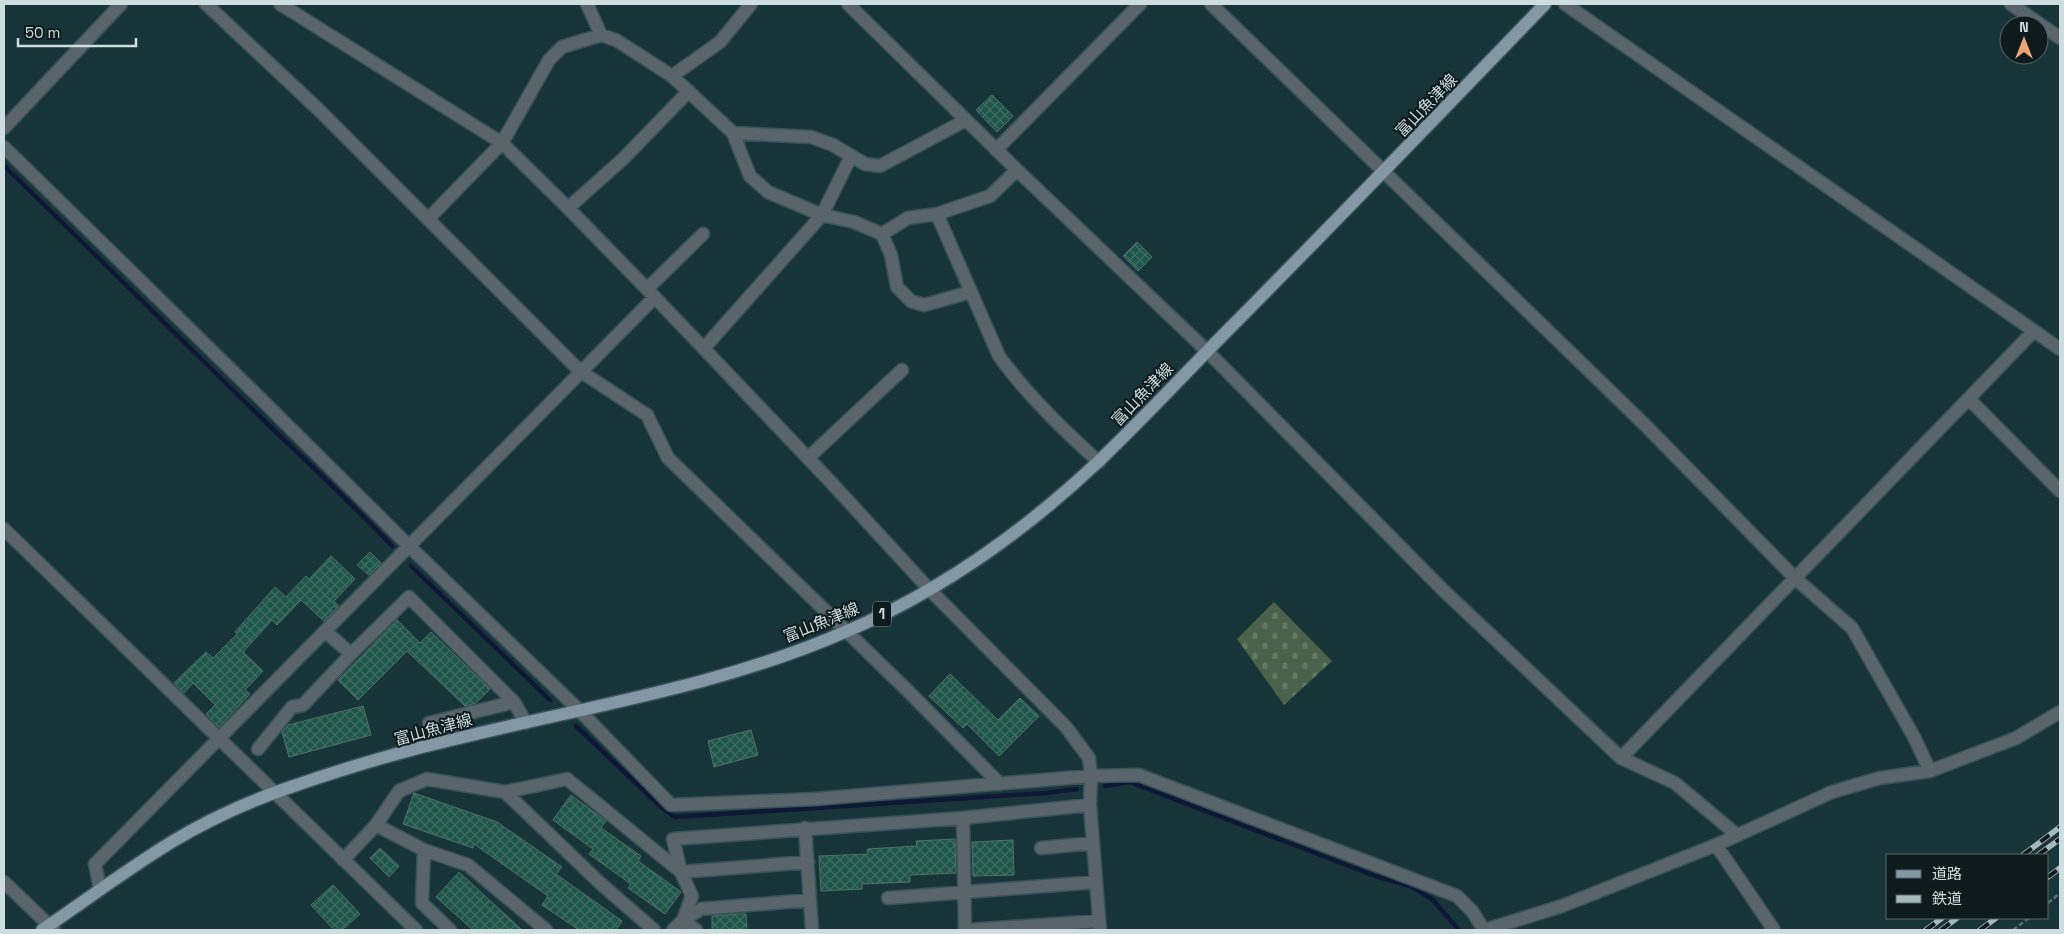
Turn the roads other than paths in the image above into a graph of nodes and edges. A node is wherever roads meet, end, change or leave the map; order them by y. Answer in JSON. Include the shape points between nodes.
{"nodes":[{"id":1,"x":121,"y":4,"type":"edge"},
{"id":2,"x":206,"y":4,"type":"edge"},
{"id":3,"x":280,"y":4,"type":"edge"},
{"id":4,"x":587,"y":4,"type":"edge"},
{"id":5,"x":751,"y":4,"type":"edge"},
{"id":6,"x":848,"y":4,"type":"edge"},
{"id":7,"x":1140,"y":4,"type":"edge"},
{"id":8,"x":1211,"y":4,"type":"edge"},
{"id":9,"x":1544,"y":4,"type":"edge"},
{"id":10,"x":1565,"y":4,"type":"edge"},
{"id":11,"x":2011,"y":4,"type":"edge"},
{"id":12,"x":601,"y":36,"type":"junction"},
{"id":13,"x":2060,"y":38,"type":"edge"},
{"id":14,"x":672,"y":76,"type":"junction"},
{"id":15,"x":689,"y":91,"type":"junction"},
{"id":16,"x":966,"y":120,"type":"junction"},
{"id":17,"x":4,"y":128,"type":"edge"},
{"id":18,"x":734,"y":133,"type":"junction"},
{"id":19,"x":502,"y":143,"type":"junction"},
{"id":20,"x":4,"y":147,"type":"edge"},
{"id":21,"x":996,"y":150,"type":"junction"},
{"id":22,"x":851,"y":156,"type":"junction"},
{"id":23,"x":1017,"y":170,"type":"junction"},
{"id":24,"x":1384,"y":172,"type":"junction"},
{"id":25,"x":568,"y":208,"type":"junction"},
{"id":26,"x":937,"y":214,"type":"junction"},
{"id":27,"x":822,"y":215,"type":"junction"},
{"id":28,"x":428,"y":219,"type":"junction"},
{"id":29,"x":703,"y":234,"type":"dead end"},
{"id":30,"x":882,"y":234,"type":"junction"},
{"id":31,"x":971,"y":292,"type":"junction"},
{"id":32,"x":651,"y":293,"type":"junction"},
{"id":33,"x":2033,"y":332,"type":"junction"},
{"id":34,"x":704,"y":348,"type":"junction"},
{"id":35,"x":2060,"y":349,"type":"edge"},
{"id":36,"x":1207,"y":351,"type":"junction"},
{"id":37,"x":902,"y":370,"type":"dead end"},
{"id":38,"x":580,"y":371,"type":"junction"},
{"id":39,"x":1968,"y":400,"type":"junction"},
{"id":40,"x":808,"y":458,"type":"junction"},
{"id":41,"x":1099,"y":462,"type":"junction"},
{"id":42,"x":2060,"y":491,"type":"edge"},
{"id":43,"x":4,"y":529,"type":"edge"},
{"id":44,"x":410,"y":547,"type":"junction"},
{"id":45,"x":1796,"y":579,"type":"junction"},
{"id":46,"x":930,"y":590,"type":"junction"},
{"id":47,"x":326,"y":632,"type":"junction"},
{"id":48,"x":846,"y":632,"type":"junction"},
{"id":49,"x":351,"y":654,"type":"junction"},
{"id":50,"x":514,"y":702,"type":"junction"},
{"id":51,"x":580,"y":711,"type":"junction"},
{"id":52,"x":2060,"y":712,"type":"edge"},
{"id":53,"x":429,"y":723,"type":"dead end"},
{"id":54,"x":526,"y":723,"type":"junction"},
{"id":55,"x":220,"y":739,"type":"junction"},
{"id":56,"x":258,"y":749,"type":"dead end"},
{"id":57,"x":1621,"y":758,"type":"junction"},
{"id":58,"x":1930,"y":771,"type":"junction"},
{"id":59,"x":1091,"y":776,"type":"junction"},
{"id":60,"x":1000,"y":784,"type":"junction"},
{"id":61,"x":505,"y":792,"type":"junction"},
{"id":62,"x":274,"y":793,"type":"junction"},
{"id":63,"x":1090,"y":805,"type":"junction"},
{"id":64,"x":963,"y":818,"type":"junction"},
{"id":65,"x":376,"y":825,"type":"junction"},
{"id":66,"x":805,"y":828,"type":"junction"},
{"id":67,"x":1737,"y":835,"type":"junction"},
{"id":68,"x":1093,"y":843,"type":"junction"},
{"id":69,"x":1716,"y":845,"type":"junction"},
{"id":70,"x":1041,"y":848,"type":"dead end"},
{"id":71,"x":424,"y":850,"type":"junction"},
{"id":72,"x":343,"y":860,"type":"junction"},
{"id":73,"x":808,"y":862,"type":"junction"},
{"id":74,"x":681,"y":872,"type":"junction"},
{"id":75,"x":4,"y":882,"type":"edge"},
{"id":76,"x":1096,"y":882,"type":"junction"},
{"id":77,"x":100,"y":889,"type":"junction"},
{"id":78,"x":964,"y":892,"type":"junction"},
{"id":79,"x":888,"y":898,"type":"dead end"},
{"id":80,"x":810,"y":900,"type":"junction"},
{"id":81,"x":683,"y":920,"type":"junction"},
{"id":82,"x":1100,"y":925,"type":"edge"},
{"id":83,"x":49,"y":929,"type":"edge"},
{"id":84,"x":416,"y":930,"type":"edge"},
{"id":85,"x":450,"y":930,"type":"edge"},
{"id":86,"x":546,"y":930,"type":"edge"},
{"id":87,"x":654,"y":930,"type":"edge"},
{"id":88,"x":673,"y":930,"type":"edge"},
{"id":89,"x":696,"y":930,"type":"edge"},
{"id":90,"x":812,"y":930,"type":"edge"},
{"id":91,"x":967,"y":930,"type":"edge"},
{"id":92,"x":1484,"y":930,"type":"edge"},
{"id":93,"x":1774,"y":930,"type":"edge"}],
"edges":[{"from":1,"to":17,"type":"street"},
{"from":2,"to":28,"type":"street"},
{"from":3,"to":19,"type":"street"},
{"from":4,"to":12,"type":"street"},
{"from":5,"to":14,"type":"street","via":[[720,42]]},
{"from":6,"to":16,"type":"street"},
{"from":7,"to":21,"type":"street"},
{"from":8,"to":24,"type":"street"},
{"from":9,"to":24,"type":"main road","name":"富山魚津線","number":"1"},
{"from":10,"to":33,"type":"street"},
{"from":11,"to":13,"type":"street"},
{"from":12,"to":14,"type":"street","via":[[616,40]]},
{"from":12,"to":19,"type":"street","via":[[562,47],[549,60]]},
{"from":14,"to":15,"type":"street"},
{"from":15,"to":18,"type":"street"},
{"from":15,"to":25,"type":"street","via":[[623,159]]},
{"from":16,"to":21,"type":"street"},
{"from":16,"to":22,"type":"street","via":[[880,166],[865,164]]},
{"from":18,"to":22,"type":"street","via":[[811,137]]},
{"from":18,"to":27,"type":"street","via":[[750,176],[768,192]]},
{"from":19,"to":25,"type":"street"},
{"from":19,"to":28,"type":"street"},
{"from":20,"to":44,"type":"street"},
{"from":21,"to":23,"type":"street"},
{"from":22,"to":27,"type":"street"},
{"from":23,"to":26,"type":"street","via":[[990,196]]},
{"from":23,"to":36,"type":"street"},
{"from":24,"to":36,"type":"main road","name":"富山魚津線","number":"1"},
{"from":24,"to":45,"type":"street","via":[[1645,426]]},
{"from":25,"to":32,"type":"street"},
{"from":26,"to":30,"type":"street","via":[[908,218]]},
{"from":26,"to":31,"type":"street"},
{"from":27,"to":30,"type":"street","via":[[854,222]]},
{"from":27,"to":34,"type":"street"},
{"from":28,"to":38,"type":"street"},
{"from":29,"to":32,"type":"street"},
{"from":30,"to":31,"type":"street","via":[[891,255],[897,286],[911,300],[924,305]]},
{"from":31,"to":41,"type":"street","via":[[999,356],[1012,374],[1067,434]]},
{"from":32,"to":34,"type":"street"},
{"from":32,"to":38,"type":"street"},
{"from":33,"to":35,"type":"street"},
{"from":33,"to":39,"type":"street"},
{"from":34,"to":40,"type":"street"},
{"from":36,"to":41,"type":"main road","name":"富山魚津線","number":"1"},
{"from":36,"to":57,"type":"street","via":[[1442,589]]},
{"from":37,"to":40,"type":"street"},
{"from":38,"to":44,"type":"street"},
{"from":38,"to":48,"type":"street","via":[[647,415],[668,458]]},
{"from":39,"to":42,"type":"street"},
{"from":39,"to":45,"type":"street"},
{"from":40,"to":46,"type":"street"},
{"from":41,"to":46,"type":"main road","name":"富山魚津線","number":"1","via":[[991,550]]},
{"from":43,"to":55,"type":"street"},
{"from":44,"to":47,"type":"street"},
{"from":44,"to":51,"type":"street"},
{"from":45,"to":57,"type":"street"},
{"from":45,"to":58,"type":"street","via":[[1852,628]]},
{"from":46,"to":48,"type":"main road","name":"富山魚津線","number":"1"},
{"from":46,"to":59,"type":"street","via":[[1066,727],[1089,758]]},
{"from":47,"to":49,"type":"street"},
{"from":47,"to":55,"type":"street"},
{"from":48,"to":51,"type":"main road","name":"富山魚津線","number":"1","via":[[705,681]]},
{"from":48,"to":60,"type":"street"},
{"from":49,"to":50,"type":"street","via":[[408,597]]},
{"from":49,"to":56,"type":"street","via":[[303,705],[292,707]]},
{"from":50,"to":53,"type":"street"},
{"from":50,"to":54,"type":"street"},
{"from":51,"to":54,"type":"main road","name":"富山魚津線","number":"1"},
{"from":51,"to":60,"type":"street","via":[[671,805],[815,799]]},
{"from":52,"to":58,"type":"street","via":[[2016,738]]},
{"from":54,"to":62,"type":"main road","name":"富山魚津線","number":"1","via":[[451,740]]},
{"from":55,"to":62,"type":"street"},
{"from":55,"to":77,"type":"street","via":[[95,864]]},
{"from":57,"to":67,"type":"street","via":[[1676,783]]},
{"from":58,"to":67,"type":"street","via":[[1880,778],[1832,792]]},
{"from":59,"to":60,"type":"street"},
{"from":59,"to":63,"type":"street"},
{"from":59,"to":92,"type":"street","via":[[1139,776],[1434,886],[1457,896]]},
{"from":61,"to":65,"type":"street","via":[[427,779],[399,790]]},
{"from":61,"to":74,"type":"street","via":[[568,779]]},
{"from":61,"to":87,"type":"street"},
{"from":62,"to":72,"type":"street"},
{"from":62,"to":77,"type":"main road","name":"富山魚津線","number":"1","via":[[219,816],[172,841]]},
{"from":63,"to":64,"type":"street"},
{"from":63,"to":68,"type":"street"},
{"from":64,"to":66,"type":"street"},
{"from":64,"to":78,"type":"street"},
{"from":65,"to":71,"type":"street"},
{"from":65,"to":72,"type":"street"},
{"from":66,"to":73,"type":"street"},
{"from":66,"to":74,"type":"street","via":[[673,839]]},
{"from":67,"to":69,"type":"street"},
{"from":68,"to":70,"type":"street"},
{"from":68,"to":76,"type":"street"},
{"from":69,"to":92,"type":"street","via":[[1562,906]]},
{"from":69,"to":93,"type":"street"},
{"from":71,"to":85,"type":"street","via":[[422,903]]},
{"from":71,"to":86,"type":"street","via":[[468,865]]},
{"from":72,"to":84,"type":"street"},
{"from":73,"to":74,"type":"street"},
{"from":73,"to":80,"type":"street"},
{"from":74,"to":81,"type":"street","via":[[692,896]]},
{"from":75,"to":83,"type":"street"},
{"from":76,"to":78,"type":"street"},
{"from":76,"to":82,"type":"street"},
{"from":77,"to":83,"type":"main road","name":"富山魚津線","number":"1"},
{"from":78,"to":79,"type":"street"},
{"from":78,"to":91,"type":"street"},
{"from":80,"to":81,"type":"street","via":[[701,909]]},
{"from":80,"to":90,"type":"street"},
{"from":81,"to":88,"type":"street"},
{"from":81,"to":89,"type":"street"},
{"from":82,"to":91,"type":"street"}]}
